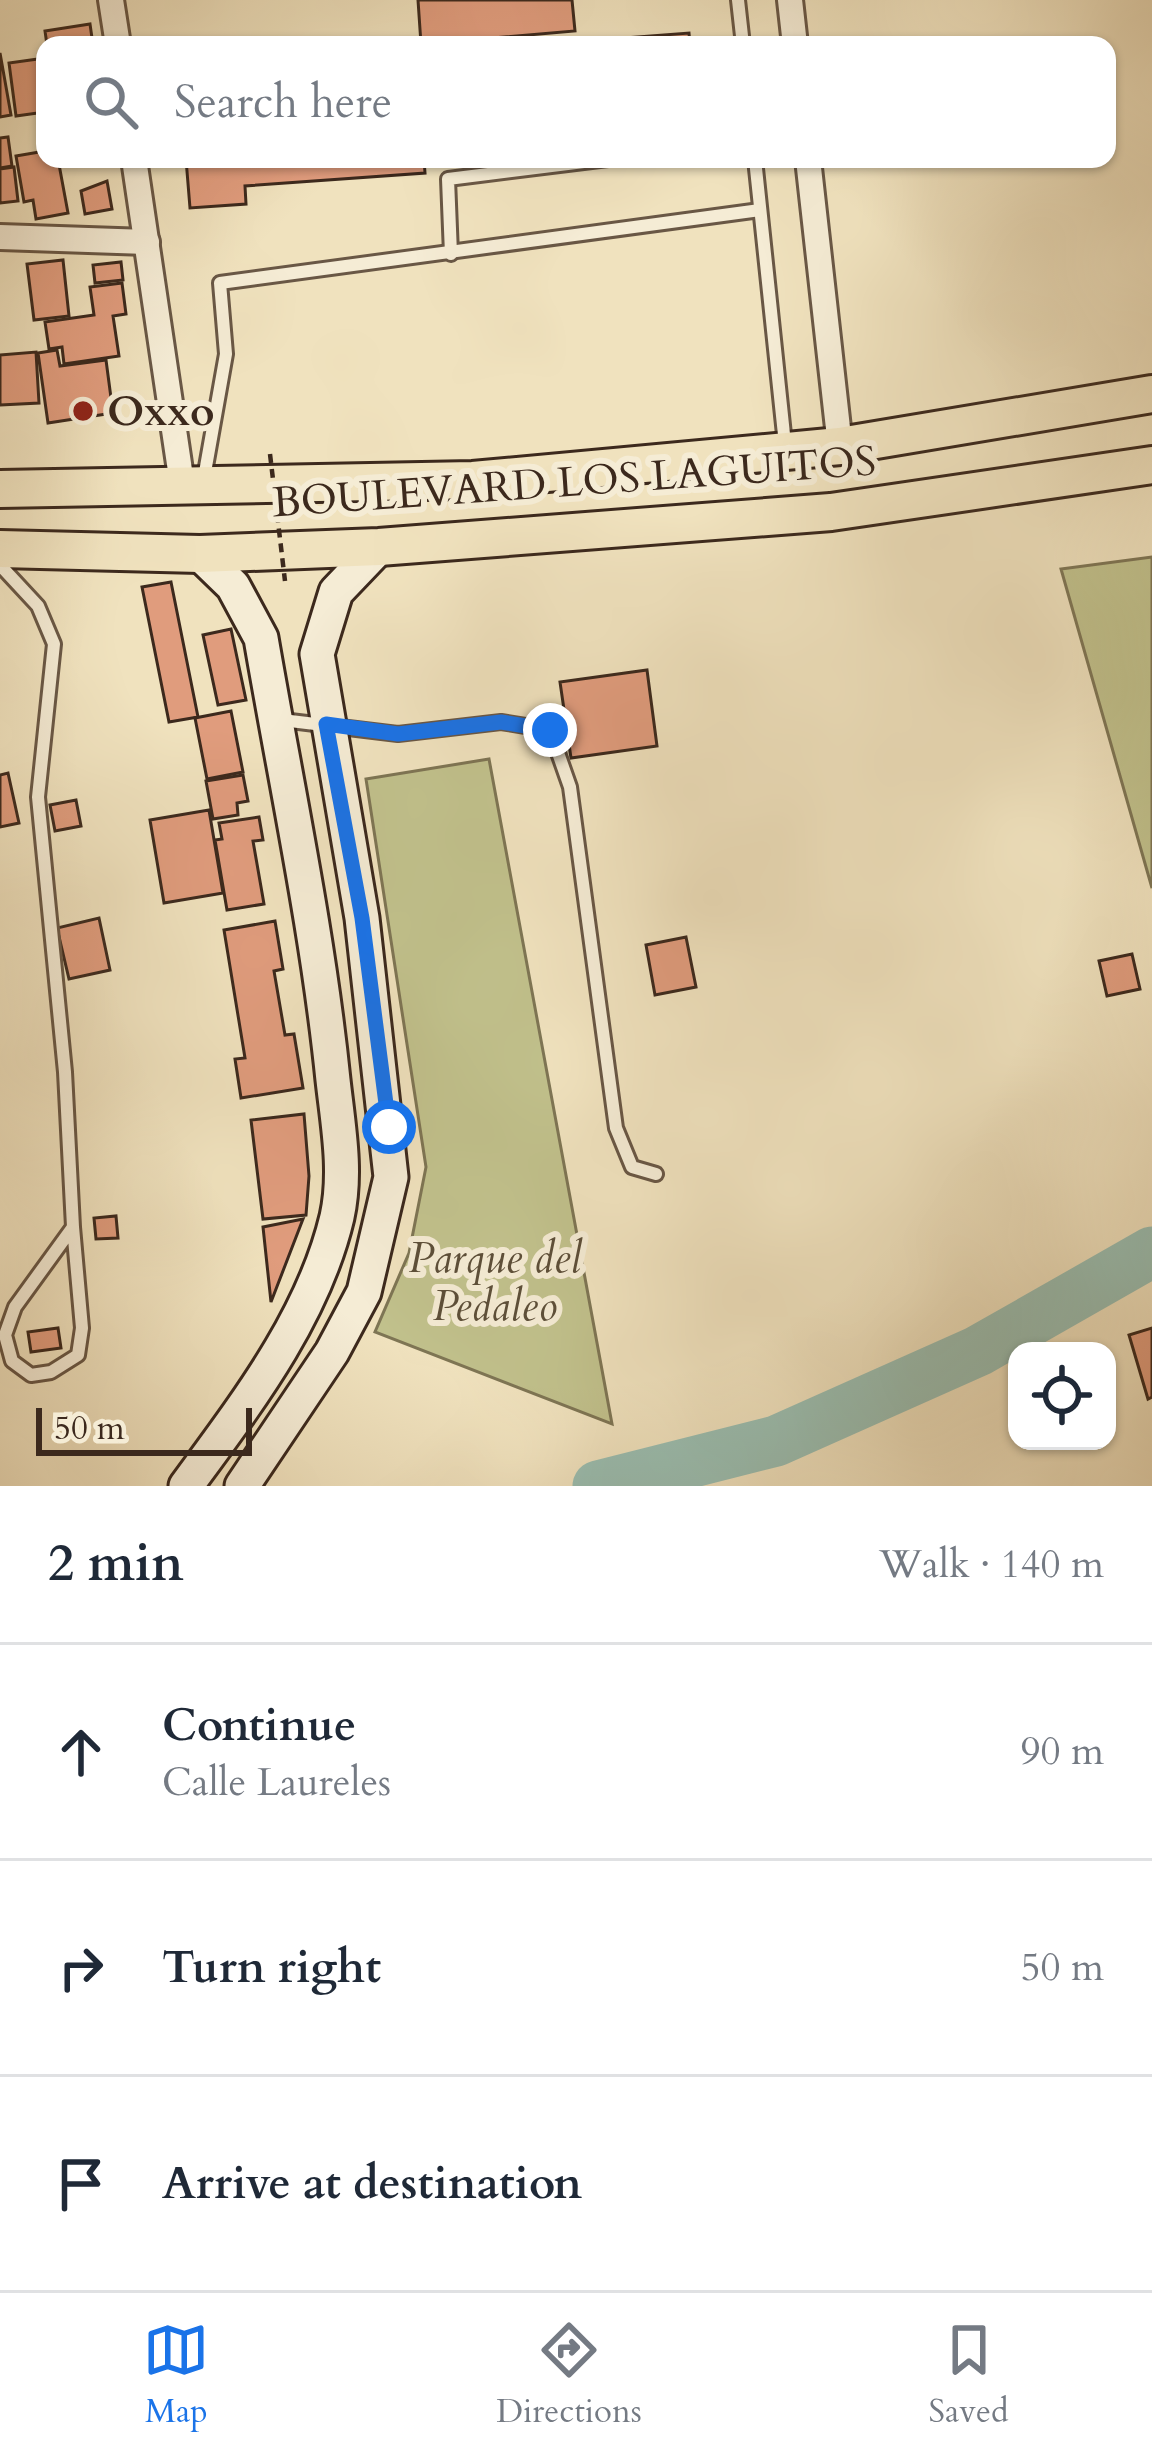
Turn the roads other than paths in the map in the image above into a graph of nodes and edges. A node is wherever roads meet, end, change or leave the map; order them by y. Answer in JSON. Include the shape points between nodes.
{"nodes":[{"id":1,"x":111,"y":0,"type":"edge"},
{"id":2,"x":738,"y":0,"type":"edge"},
{"id":3,"x":790,"y":0,"type":"edge"},
{"id":4,"x":117,"y":36,"type":"edge"},
{"id":5,"x":742,"y":36,"type":"edge"},
{"id":6,"x":794,"y":36,"type":"edge"},
{"id":7,"x":135,"y":168,"type":"edge"},
{"id":8,"x":536,"y":168,"type":"edge"},
{"id":9,"x":756,"y":168,"type":"edge"},
{"id":10,"x":809,"y":168,"type":"edge"},
{"id":11,"x":760,"y":210,"type":"junction"},
{"id":12,"x":0,"y":237,"type":"edge"},
{"id":13,"x":147,"y":242,"type":"junction"},
{"id":14,"x":451,"y":254,"type":"junction"},
{"id":15,"x":1152,"y":394,"type":"edge"},
{"id":16,"x":840,"y":446,"type":"junction"},
{"id":17,"x":786,"y":451,"type":"junction"},
{"id":18,"x":1152,"y":465,"type":"edge"},
{"id":19,"x":192,"y":484,"type":"junction"},
{"id":20,"x":0,"y":489,"type":"edge"},
{"id":21,"x":379,"y":547,"type":"junction"},
{"id":22,"x":0,"y":549,"type":"edge"},
{"id":23,"x":200,"y":554,"type":"junction"},
{"id":24,"x":0,"y":566,"type":"edge"},
{"id":25,"x":275,"y":720,"type":"junction"},
{"id":26,"x":326,"y":724,"type":"junction"},
{"id":27,"x":362,"y":918,"type":"junction"},
{"id":28,"x":310,"y":927,"type":"junction"},
{"id":29,"x":656,"y":1174,"type":"dead end"},
{"id":30,"x":73,"y":1227,"type":"junction"},
{"id":31,"x":251,"y":1472,"type":"edge"},
{"id":32,"x":186,"y":1486,"type":"edge"}],
"edges":[{"from":1,"to":4,"type":"street"},
{"from":2,"to":5,"type":"lane"},
{"from":3,"to":6,"type":"street"},
{"from":7,"to":13,"type":"street"},
{"from":8,"to":14,"type":"lane","via":[[448,179]]},
{"from":9,"to":11,"type":"lane"},
{"from":10,"to":16,"type":"street"},
{"from":11,"to":14,"type":"lane"},
{"from":11,"to":17,"type":"lane"},
{"from":12,"to":13,"type":"street"},
{"from":13,"to":19,"type":"street"},
{"from":14,"to":19,"type":"lane","via":[[220,283],[226,354]]},
{"from":15,"to":16,"type":"main road","name":"BOULEVARD LOS LAGUITOS"},
{"from":16,"to":17,"type":"main road","name":"BOULEVARD LOS LAGUITOS"},
{"from":17,"to":19,"type":"main road","name":"BOULEVARD LOS LAGUITOS","via":[[473,480]]},
{"from":18,"to":21,"type":"main road","name":"BOULEVARD LOS LAGUITOS","via":[[831,512]]},
{"from":19,"to":20,"type":"main road","name":"BOULEVARD LOS LAGUITOS"},
{"from":21,"to":23,"type":"main road","name":"BOULEVARD LOS LAGUITOS"},
{"from":21,"to":26,"type":"street","via":[[337,592],[323,622],[317,654]]},
{"from":22,"to":23,"type":"main road","name":"BOULEVARD LOS LAGUITOS"},
{"from":23,"to":25,"type":"street","via":[[248,609]]},
{"from":24,"to":30,"type":"lane","via":[[38,606],[54,644],[38,797]]},
{"from":25,"to":26,"type":"lane"},
{"from":25,"to":28,"type":"street"},
{"from":26,"to":27,"type":"street"},
{"from":26,"to":29,"type":"lane","via":[[398,734],[501,722],[550,730],[570,787],[616,1128],[632,1167]]},
{"from":27,"to":28,"type":"street"},
{"from":27,"to":31,"type":"street","via":[[389,1127],[383,1228],[364,1292],[332,1352]]},
{"from":28,"to":32,"type":"street","via":[[338,1125],[338,1214],[291,1333]]},
{"from":30,"to":30,"type":"lane","via":[[15,1307],[5,1335],[13,1361],[31,1375],[78,1355]]}]}
